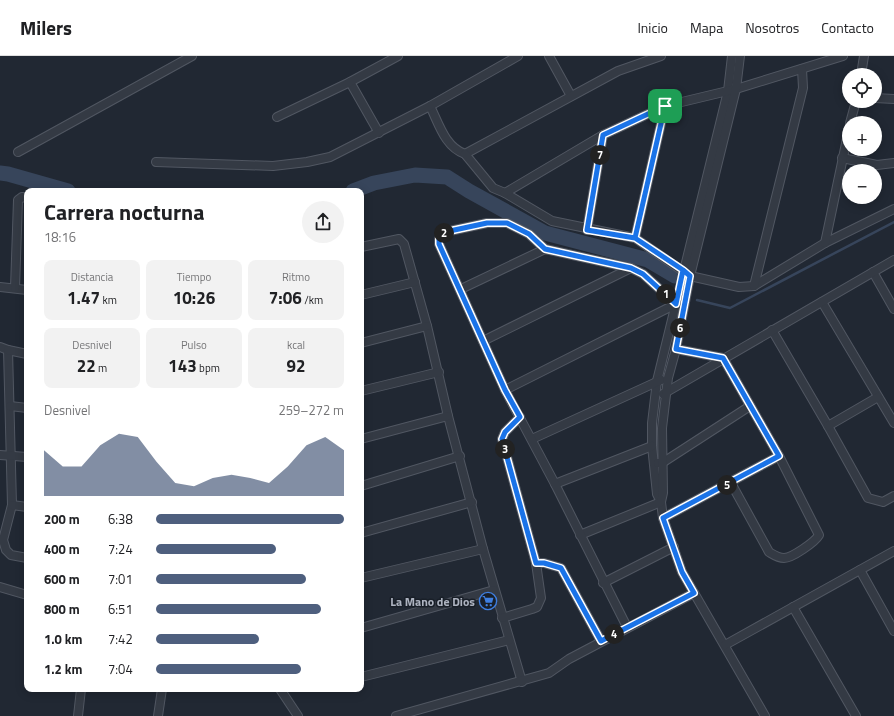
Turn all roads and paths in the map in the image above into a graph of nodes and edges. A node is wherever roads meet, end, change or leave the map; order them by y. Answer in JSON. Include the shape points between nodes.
{"nodes":[{"id":1,"x":192,"y":56,"type":"edge"},
{"id":2,"x":398,"y":56,"type":"edge"},
{"id":3,"x":518,"y":56,"type":"edge"},
{"id":4,"x":548,"y":56,"type":"edge"},
{"id":5,"x":661,"y":56,"type":"edge"},
{"id":6,"x":732,"y":56,"type":"edge"},
{"id":7,"x":740,"y":56,"type":"edge"},
{"id":8,"x":843,"y":56,"type":"edge"},
{"id":9,"x":864,"y":56,"type":"edge"},
{"id":10,"x":862,"y":68,"type":"edge"},
{"id":11,"x":802,"y":69,"type":"junction"},
{"id":12,"x":350,"y":82,"type":"junction"},
{"id":13,"x":732,"y":90,"type":"junction"},
{"id":14,"x":571,"y":96,"type":"junction"},
{"id":15,"x":882,"y":98,"type":"edge"},
{"id":16,"x":894,"y":99,"type":"edge"},
{"id":17,"x":430,"y":106,"type":"junction"},
{"id":18,"x":665,"y":106,"type":"junction"},
{"id":19,"x":277,"y":117,"type":"dead end"},
{"id":20,"x":379,"y":133,"type":"junction"},
{"id":21,"x":603,"y":135,"type":"junction"},
{"id":22,"x":18,"y":152,"type":"dead end"},
{"id":23,"x":465,"y":154,"type":"junction"},
{"id":24,"x":842,"y":158,"type":"joint"},
{"id":25,"x":156,"y":162,"type":"dead end"},
{"id":26,"x":894,"y":162,"type":"edge"},
{"id":27,"x":505,"y":193,"type":"junction"},
{"id":28,"x":24,"y":197,"type":"edge"},
{"id":29,"x":894,"y":209,"type":"edge"},
{"id":30,"x":587,"y":230,"type":"junction"},
{"id":31,"x":635,"y":238,"type":"junction"},
{"id":32,"x":825,"y":243,"type":"junction"},
{"id":33,"x":364,"y":246,"type":"edge"},
{"id":34,"x":545,"y":249,"type":"junction"},
{"id":35,"x":894,"y":260,"type":"edge"},
{"id":36,"x":631,"y":268,"type":"junction"},
{"id":37,"x":683,"y":270,"type":"junction"},
{"id":38,"x":873,"y":272,"type":"junction"},
{"id":39,"x":690,"y":276,"type":"junction"},
{"id":40,"x":415,"y":282,"type":"junction"},
{"id":41,"x":754,"y":286,"type":"junction"},
{"id":42,"x":0,"y":287,"type":"edge"},
{"id":43,"x":15,"y":288,"type":"junction"},
{"id":44,"x":461,"y":289,"type":"junction"},
{"id":45,"x":24,"y":290,"type":"edge"},
{"id":46,"x":364,"y":294,"type":"edge"},
{"id":47,"x":822,"y":302,"type":"junction"},
{"id":48,"x":680,"y":305,"type":"junction"},
{"id":49,"x":894,"y":309,"type":"edge"},
{"id":50,"x":427,"y":326,"type":"junction"},
{"id":51,"x":772,"y":330,"type":"junction"},
{"id":52,"x":483,"y":341,"type":"junction"},
{"id":53,"x":364,"y":342,"type":"edge"},
{"id":54,"x":4,"y":348,"type":"edge"},
{"id":55,"x":676,"y":349,"type":"junction"},
{"id":56,"x":24,"y":353,"type":"edge"},
{"id":57,"x":723,"y":358,"type":"junction"},
{"id":58,"x":439,"y":372,"type":"junction"},
{"id":59,"x":668,"y":378,"type":"junction"},
{"id":60,"x":657,"y":381,"type":"junction"},
{"id":61,"x":364,"y":390,"type":"edge"},
{"id":62,"x":505,"y":390,"type":"junction"},
{"id":63,"x":665,"y":394,"type":"junction"},
{"id":64,"x":656,"y":396,"type":"junction"},
{"id":65,"x":878,"y":397,"type":"junction"},
{"id":66,"x":10,"y":406,"type":"junction"},
{"id":67,"x":750,"y":406,"type":"junction"},
{"id":68,"x":24,"y":408,"type":"edge"},
{"id":69,"x":448,"y":416,"type":"junction"},
{"id":70,"x":520,"y":417,"type":"junction"},
{"id":71,"x":894,"y":423,"type":"edge"},
{"id":72,"x":828,"y":426,"type":"junction"},
{"id":73,"x":364,"y":438,"type":"edge"},
{"id":74,"x":532,"y":439,"type":"junction"},
{"id":75,"x":652,"y":446,"type":"junction"},
{"id":76,"x":0,"y":455,"type":"edge"},
{"id":77,"x":11,"y":455,"type":"junction"},
{"id":78,"x":460,"y":456,"type":"junction"},
{"id":79,"x":779,"y":456,"type":"junction"},
{"id":80,"x":24,"y":457,"type":"edge"},
{"id":81,"x":658,"y":463,"type":"junction"},
{"id":82,"x":731,"y":483,"type":"junction"},
{"id":83,"x":555,"y":484,"type":"junction"},
{"id":84,"x":364,"y":485,"type":"edge"},
{"id":85,"x":894,"y":496,"type":"edge"},
{"id":86,"x":472,"y":502,"type":"junction"},
{"id":87,"x":661,"y":502,"type":"junction"},
{"id":88,"x":12,"y":505,"type":"junction"},
{"id":89,"x":24,"y":507,"type":"edge"},
{"id":90,"x":663,"y":518,"type":"junction"},
{"id":91,"x":364,"y":532,"type":"edge"},
{"id":92,"x":580,"y":535,"type":"junction"},
{"id":93,"x":674,"y":547,"type":"junction"},
{"id":94,"x":483,"y":549,"type":"junction"},
{"id":95,"x":894,"y":551,"type":"edge"},
{"id":96,"x":24,"y":557,"type":"edge"},
{"id":97,"x":536,"y":563,"type":"junction"},
{"id":98,"x":860,"y":570,"type":"junction"},
{"id":99,"x":364,"y":577,"type":"edge"},
{"id":100,"x":603,"y":583,"type":"junction"},
{"id":101,"x":0,"y":587,"type":"edge"},
{"id":102,"x":494,"y":590,"type":"junction"},
{"id":103,"x":694,"y":593,"type":"junction"},
{"id":104,"x":24,"y":594,"type":"edge"},
{"id":105,"x":793,"y":607,"type":"junction"},
{"id":106,"x":502,"y":618,"type":"junction"},
{"id":107,"x":364,"y":627,"type":"edge"},
{"id":108,"x":627,"y":627,"type":"junction"},
{"id":109,"x":894,"y":631,"type":"edge"},
{"id":110,"x":509,"y":640,"type":"junction"},
{"id":111,"x":601,"y":641,"type":"junction"},
{"id":112,"x":725,"y":645,"type":"junction"},
{"id":113,"x":364,"y":676,"type":"edge"},
{"id":114,"x":522,"y":682,"type":"junction"},
{"id":115,"x":81,"y":692,"type":"edge"},
{"id":116,"x":162,"y":692,"type":"edge"},
{"id":117,"x":282,"y":692,"type":"edge"},
{"id":118,"x":78,"y":716,"type":"edge"},
{"id":119,"x":158,"y":716,"type":"edge"},
{"id":120,"x":298,"y":716,"type":"edge"},
{"id":121,"x":396,"y":716,"type":"edge"},
{"id":122,"x":765,"y":716,"type":"edge"},
{"id":123,"x":856,"y":716,"type":"edge"}],
"edges":[{"from":1,"to":22,"type":"street"},
{"from":2,"to":12,"type":"street"},
{"from":3,"to":17,"type":"street"},
{"from":4,"to":14,"type":"street"},
{"from":5,"to":14,"type":"street","via":[[618,71]]},
{"from":6,"to":13,"type":"street"},
{"from":7,"to":13,"type":"street"},
{"from":8,"to":11,"type":"street"},
{"from":9,"to":10,"type":"street"},
{"from":11,"to":13,"type":"street"},
{"from":11,"to":41,"type":"street","via":[[803,88]]},
{"from":12,"to":19,"type":"street"},
{"from":12,"to":20,"type":"street"},
{"from":13,"to":18,"type":"street"},
{"from":13,"to":37,"type":"street"},
{"from":13,"to":39,"type":"street"},
{"from":14,"to":23,"type":"street"},
{"from":15,"to":16,"type":"street"},
{"from":17,"to":20,"type":"street"},
{"from":17,"to":23,"type":"street","via":[[448,142],[458,152]]},
{"from":18,"to":21,"type":"street"},
{"from":18,"to":31,"type":"street"},
{"from":20,"to":25,"type":"street","via":[[330,156],[307,162],[274,166]]},
{"from":21,"to":27,"type":"street"},
{"from":21,"to":30,"type":"street"},
{"from":23,"to":27,"type":"street","via":[[493,188]]},
{"from":24,"to":26,"type":"street","via":[[877,165]]},
{"from":24,"to":32,"type":"street"},
{"from":27,"to":30,"type":"street","via":[[552,221]]},
{"from":28,"to":43,"type":"street","via":[[18,200]]},
{"from":29,"to":32,"type":"street"},
{"from":30,"to":31,"type":"street"},
{"from":31,"to":37,"type":"street"},
{"from":32,"to":41,"type":"street"},
{"from":33,"to":40,"type":"street","via":[[394,240],[402,241]]},
{"from":34,"to":36,"type":"street"},
{"from":34,"to":44,"type":"street"},
{"from":34,"to":44,"type":"street","via":[[529,234],[507,223],[487,223],[445,232],[439,239],[439,244]]},
{"from":35,"to":38,"type":"street"},
{"from":36,"to":48,"type":"street","via":[[643,274]]},
{"from":36,"to":52,"type":"street"},
{"from":37,"to":39,"type":"street"},
{"from":37,"to":48,"type":"street"},
{"from":38,"to":47,"type":"street"},
{"from":38,"to":49,"type":"street"},
{"from":39,"to":41,"type":"street","via":[[739,287]]},
{"from":39,"to":48,"type":"street"},
{"from":40,"to":46,"type":"street"},
{"from":40,"to":50,"type":"street"},
{"from":42,"to":43,"type":"street"},
{"from":43,"to":45,"type":"street"},
{"from":44,"to":52,"type":"street"},
{"from":47,"to":51,"type":"street"},
{"from":47,"to":65,"type":"street"},
{"from":48,"to":55,"type":"street"},
{"from":48,"to":60,"type":"street"},
{"from":48,"to":62,"type":"street"},
{"from":50,"to":53,"type":"street"},
{"from":50,"to":58,"type":"street"},
{"from":51,"to":57,"type":"street"},
{"from":51,"to":72,"type":"street"},
{"from":52,"to":62,"type":"street"},
{"from":54,"to":56,"type":"street"},
{"from":54,"to":66,"type":"street"},
{"from":55,"to":57,"type":"street"},
{"from":55,"to":59,"type":"street"},
{"from":57,"to":63,"type":"street"},
{"from":57,"to":67,"type":"street"},
{"from":58,"to":61,"type":"street"},
{"from":58,"to":69,"type":"street"},
{"from":59,"to":60,"type":"street"},
{"from":59,"to":63,"type":"street"},
{"from":60,"to":64,"type":"street"},
{"from":60,"to":74,"type":"street"},
{"from":62,"to":70,"type":"street"},
{"from":63,"to":64,"type":"street"},
{"from":63,"to":81,"type":"street"},
{"from":64,"to":75,"type":"street"},
{"from":65,"to":71,"type":"street"},
{"from":65,"to":72,"type":"street"},
{"from":66,"to":68,"type":"street"},
{"from":66,"to":77,"type":"street"},
{"from":67,"to":79,"type":"street"},
{"from":67,"to":81,"type":"street"},
{"from":69,"to":73,"type":"street"},
{"from":69,"to":78,"type":"street"},
{"from":70,"to":74,"type":"street"},
{"from":70,"to":97,"type":"street","via":[[505,432],[502,439]]},
{"from":72,"to":85,"type":"street","via":[[868,498],[882,502]]},
{"from":74,"to":83,"type":"street"},
{"from":75,"to":81,"type":"street"},
{"from":75,"to":83,"type":"street"},
{"from":76,"to":77,"type":"street"},
{"from":77,"to":80,"type":"street"},
{"from":77,"to":88,"type":"street"},
{"from":78,"to":84,"type":"street"},
{"from":78,"to":86,"type":"street"},
{"from":79,"to":82,"type":"street"},
{"from":79,"to":82,"type":"street","via":[[819,535],[816,540],[790,556],[784,558],[769,552]]},
{"from":81,"to":87,"type":"street","via":[[657,494]]},
{"from":82,"to":90,"type":"street"},
{"from":83,"to":92,"type":"street"},
{"from":86,"to":91,"type":"street"},
{"from":86,"to":94,"type":"street"},
{"from":87,"to":90,"type":"street"},
{"from":87,"to":92,"type":"street"},
{"from":88,"to":89,"type":"street"},
{"from":88,"to":96,"type":"street","via":[[3,540],[6,550],[11,555]]},
{"from":90,"to":93,"type":"street"},
{"from":92,"to":100,"type":"street"},
{"from":93,"to":100,"type":"street"},
{"from":93,"to":103,"type":"street","via":[[682,572]]},
{"from":94,"to":99,"type":"street"},
{"from":94,"to":102,"type":"street"},
{"from":95,"to":98,"type":"street"},
{"from":97,"to":106,"type":"street","via":[[540,603],[532,610]]},
{"from":97,"to":111,"type":"street","via":[[561,568]]},
{"from":98,"to":105,"type":"street"},
{"from":98,"to":109,"type":"street"},
{"from":100,"to":108,"type":"street"},
{"from":101,"to":104,"type":"street"},
{"from":102,"to":106,"type":"street"},
{"from":102,"to":107,"type":"street"},
{"from":103,"to":108,"type":"street"},
{"from":103,"to":112,"type":"street"},
{"from":105,"to":112,"type":"street"},
{"from":105,"to":123,"type":"street"},
{"from":106,"to":110,"type":"street"},
{"from":108,"to":111,"type":"street"},
{"from":110,"to":113,"type":"street"},
{"from":110,"to":114,"type":"street"},
{"from":111,"to":114,"type":"street","via":[[549,673]]},
{"from":112,"to":122,"type":"street"},
{"from":114,"to":121,"type":"street"},
{"from":115,"to":118,"type":"street"},
{"from":116,"to":119,"type":"street"},
{"from":117,"to":120,"type":"street"}]}
